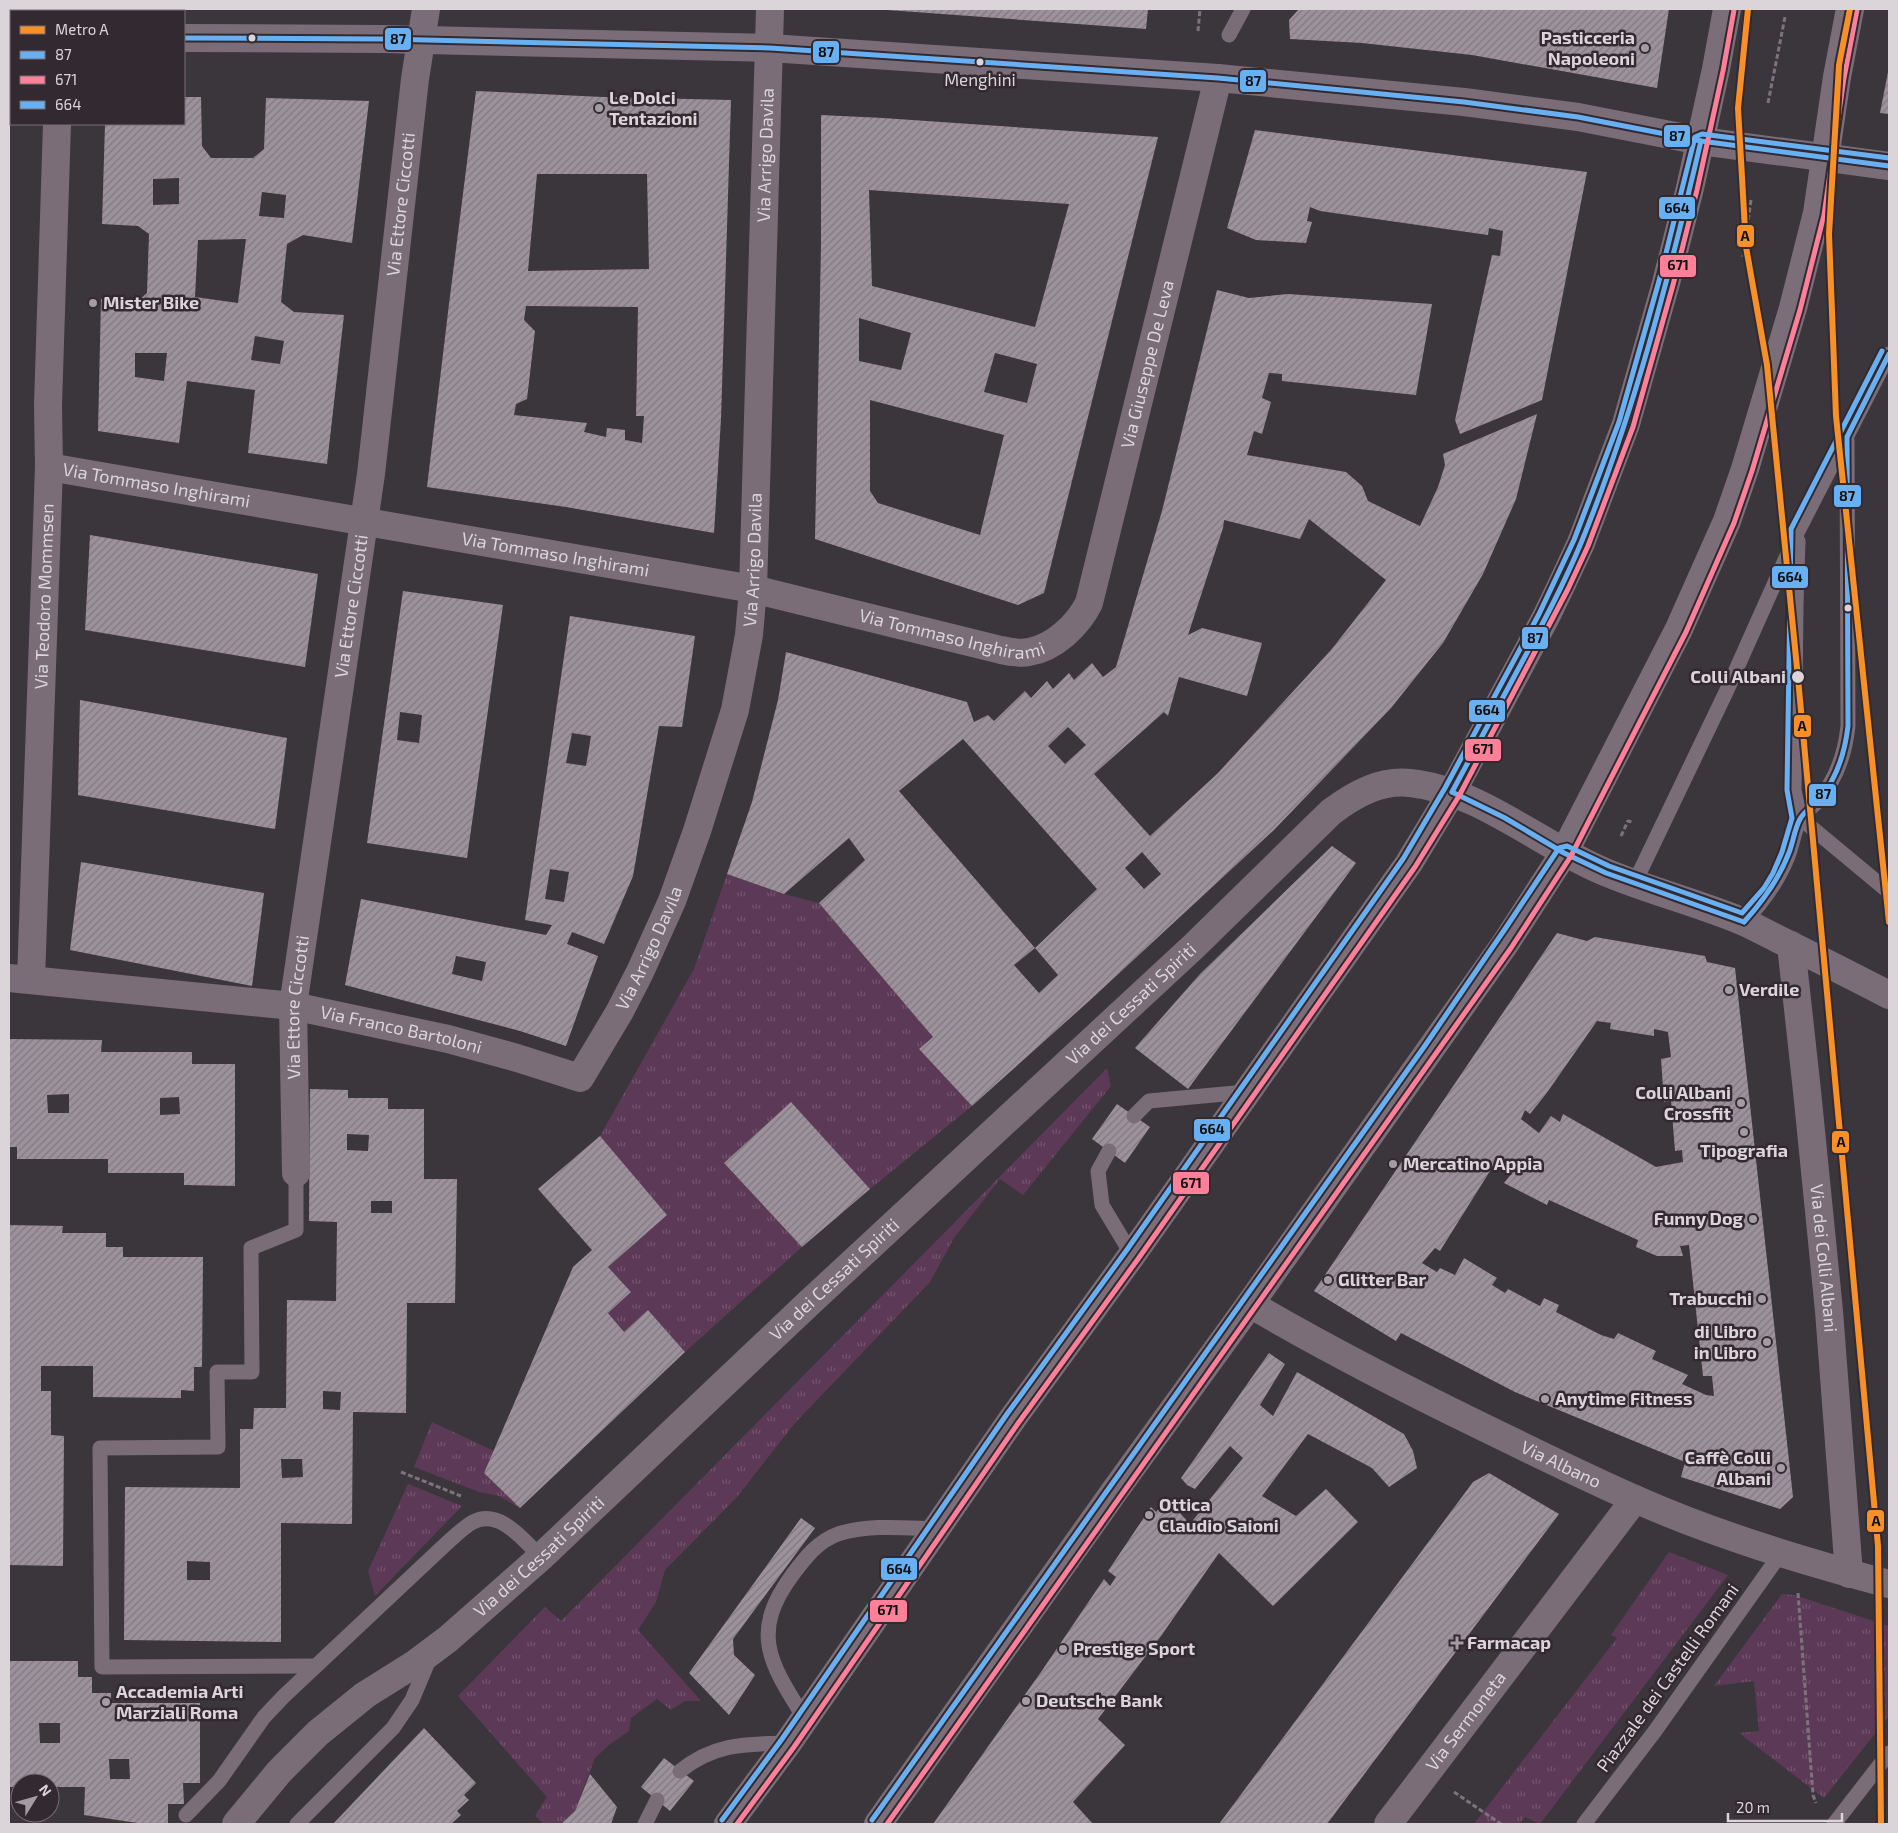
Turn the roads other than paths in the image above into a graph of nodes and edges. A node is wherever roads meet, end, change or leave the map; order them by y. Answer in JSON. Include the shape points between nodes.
{"nodes":[{"id":1,"x":426,"y":9,"type":"edge"},
{"id":2,"x":770,"y":9,"type":"edge"},
{"id":3,"x":1243,"y":9,"type":"edge"},
{"id":4,"x":1728,"y":9,"type":"edge"},
{"id":5,"x":1850,"y":9,"type":"edge"},
{"id":6,"x":1228,"y":34,"type":"dead end"},
{"id":7,"x":185,"y":38,"type":"edge"},
{"id":8,"x":421,"y":40,"type":"junction"},
{"id":9,"x":770,"y":48,"type":"junction"},
{"id":10,"x":1218,"y":78,"type":"junction"},
{"id":11,"x":57,"y":125,"type":"edge"},
{"id":12,"x":1701,"y":141,"type":"junction"},
{"id":13,"x":1824,"y":158,"type":"junction"},
{"id":14,"x":1889,"y":166,"type":"edge"},
{"id":15,"x":1889,"y":354,"type":"edge"},
{"id":16,"x":1846,"y":437,"type":"junction"},
{"id":17,"x":49,"y":467,"type":"junction"},
{"id":18,"x":363,"y":522,"type":"junction"},
{"id":19,"x":1798,"y":531,"type":"junction"},
{"id":20,"x":754,"y":589,"type":"junction"},
{"id":21,"x":1056,"y":640,"type":"joint"},
{"id":22,"x":1452,"y":792,"type":"junction"},
{"id":23,"x":1800,"y":818,"type":"junction"},
{"id":24,"x":1564,"y":853,"type":"junction"},
{"id":25,"x":1635,"y":882,"type":"junction"},
{"id":26,"x":1889,"y":892,"type":"edge"},
{"id":27,"x":1744,"y":922,"type":"junction"},
{"id":28,"x":1790,"y":945,"type":"junction"},
{"id":29,"x":20,"y":979,"type":"edge"},
{"id":30,"x":1889,"y":995,"type":"edge"},
{"id":31,"x":293,"y":1006,"type":"junction"},
{"id":32,"x":580,"y":1078,"type":"joint"},
{"id":33,"x":1246,"y":1092,"type":"junction"},
{"id":34,"x":1134,"y":1116,"type":"dead end"},
{"id":35,"x":1109,"y":1151,"type":"dead end"},
{"id":36,"x":296,"y":1173,"type":"joint"},
{"id":37,"x":1132,"y":1255,"type":"junction"},
{"id":38,"x":1250,"y":1304,"type":"junction"},
{"id":39,"x":1635,"y":1499,"type":"junction"},
{"id":40,"x":937,"y":1529,"type":"junction"},
{"id":41,"x":1780,"y":1553,"type":"junction"},
{"id":42,"x":542,"y":1557,"type":"junction"},
{"id":43,"x":1849,"y":1574,"type":"junction"},
{"id":44,"x":1889,"y":1584,"type":"edge"},
{"id":45,"x":433,"y":1651,"type":"junction"},
{"id":46,"x":315,"y":1666,"type":"junction"},
{"id":47,"x":805,"y":1718,"type":"junction"},
{"id":48,"x":788,"y":1743,"type":"junction"},
{"id":49,"x":1889,"y":1753,"type":"edge"},
{"id":50,"x":680,"y":1771,"type":"dead end"},
{"id":51,"x":657,"y":1800,"type":"dead end"},
{"id":52,"x":186,"y":1815,"type":"dead end"},
{"id":53,"x":236,"y":1824,"type":"edge"},
{"id":54,"x":297,"y":1824,"type":"edge"},
{"id":55,"x":645,"y":1824,"type":"edge"},
{"id":56,"x":728,"y":1824,"type":"edge"},
{"id":57,"x":878,"y":1824,"type":"edge"},
{"id":58,"x":1388,"y":1824,"type":"edge"},
{"id":59,"x":1584,"y":1824,"type":"edge"},
{"id":60,"x":1834,"y":1824,"type":"edge"}],
"edges":[{"from":1,"to":8,"type":"street","name":"Via Ettore Ciccotti"},
{"from":2,"to":9,"type":"street","name":"Via Arrigo Davila"},
{"from":3,"to":6,"type":"lane"},
{"from":4,"to":12,"type":"main road"},
{"from":5,"to":13,"type":"main road"},
{"from":7,"to":8,"type":"street"},
{"from":8,"to":9,"type":"street"},
{"from":8,"to":18,"type":"street","name":"Via Ettore Ciccotti"},
{"from":9,"to":10,"type":"street"},
{"from":9,"to":20,"type":"street","name":"Via Arrigo Davila"},
{"from":10,"to":12,"type":"street","via":[[1464,102],[1578,117]]},
{"from":10,"to":21,"type":"street","name":"Via Giuseppe De Leva","via":[[1089,603],[1078,621]]},
{"from":11,"to":17,"type":"street","name":"Via Teodoro Mommsen"},
{"from":12,"to":13,"type":"street"},
{"from":12,"to":22,"type":"main road","via":[[1666,283],[1626,424],[1581,543],[1546,618]]},
{"from":13,"to":14,"type":"street"},
{"from":13,"to":24,"type":"main road","via":[[1817,213],[1793,308],[1727,521],[1654,679]]},
{"from":15,"to":16,"type":"lane"},
{"from":16,"to":19,"type":"lane"},
{"from":16,"to":23,"type":"lane","via":[[1848,726],[1840,765],[1815,804]]},
{"from":17,"to":18,"type":"street","name":"Via Tommaso Inghirami"},
{"from":17,"to":29,"type":"street","name":"Via Teodoro Mommsen"},
{"from":18,"to":20,"type":"street","name":"Via Tommaso Inghirami"},
{"from":18,"to":31,"type":"street","name":"Via Ettore Ciccotti"},
{"from":19,"to":23,"type":"lane","via":[[1794,790]]},
{"from":19,"to":25,"type":"lane"},
{"from":20,"to":21,"type":"street","name":"Via Tommaso Inghirami","via":[[1001,650],[1030,652]]},
{"from":20,"to":32,"type":"street","name":"Via Arrigo Davila","via":[[735,710],[694,840],[666,917],[640,972]]},
{"from":22,"to":24,"type":"street","name":"Via dei Cessati Spiriti","via":[[1505,818]]},
{"from":22,"to":33,"type":"main road","via":[[1409,863]]},
{"from":22,"to":42,"type":"street","name":"Via dei Cessati Spiriti","via":[[1410,783],[1384,784],[1354,796],[1331,812],[1193,946],[810,1302]]},
{"from":23,"to":26,"type":"lane"},
{"from":23,"to":27,"type":"lane","via":[[1780,876]]},
{"from":24,"to":25,"type":"street","name":"Via dei Cessati Spiriti","via":[[1606,873]]},
{"from":24,"to":38,"type":"main road","via":[[1505,944]]},
{"from":25,"to":27,"type":"street","name":"Via dei Cessati Spiriti"},
{"from":27,"to":28,"type":"street","name":"Via dei Cessati Spiriti"},
{"from":28,"to":30,"type":"street","name":"Via dei Cessati Spiriti"},
{"from":28,"to":43,"type":"street","name":"Via dei Colli Albani","via":[[1829,1311]]},
{"from":29,"to":31,"type":"street","name":"Via Franco Bartoloni"},
{"from":31,"to":32,"type":"street","name":"Via Franco Bartoloni","via":[[448,1039]]},
{"from":31,"to":36,"type":"street","name":"Via Ettore Ciccotti"},
{"from":33,"to":34,"type":"lane","via":[[1149,1101]]},
{"from":33,"to":37,"type":"main road"},
{"from":35,"to":37,"type":"lane","via":[[1098,1171],[1102,1205]]},
{"from":36,"to":46,"type":"lane","via":[[296,1230],[251,1248],[252,1372],[217,1372],[218,1447],[100,1448],[102,1667]]},
{"from":37,"to":40,"type":"main road"},
{"from":38,"to":39,"type":"street","name":"Via Albano","via":[[1378,1375]]},
{"from":38,"to":57,"type":"main road"},
{"from":39,"to":41,"type":"street","name":"Via Albano"},
{"from":39,"to":58,"type":"street","name":"Via Sermoneta"},
{"from":40,"to":47,"type":"main road"},
{"from":40,"to":47,"type":"lane","via":[[852,1530],[836,1535],[812,1550],[781,1589],[769,1620],[770,1655],[777,1673]]},
{"from":41,"to":43,"type":"street","name":"Via Albano"},
{"from":41,"to":59,"type":"lane","name":"Piazzale dei Castelli Romani","via":[[1655,1731]]},
{"from":42,"to":45,"type":"street","name":"Via dei Cessati Spiriti"},
{"from":42,"to":46,"type":"lane","via":[[499,1521],[485,1518],[473,1523],[448,1542]]},
{"from":43,"to":44,"type":"street","name":"Via Albano"},
{"from":45,"to":53,"type":"street","name":"Via dei Cessati Spiriti","via":[[364,1695],[318,1733],[279,1772]]},
{"from":45,"to":54,"type":"lane","via":[[412,1700],[393,1728]]},
{"from":46,"to":52,"type":"lane","via":[[264,1717],[219,1781]]},
{"from":47,"to":48,"type":"main road"},
{"from":48,"to":50,"type":"lane","via":[[740,1745],[720,1750],[695,1759]]},
{"from":48,"to":56,"type":"main road"},
{"from":49,"to":60,"type":"lane"},
{"from":51,"to":55,"type":"lane"}]}
